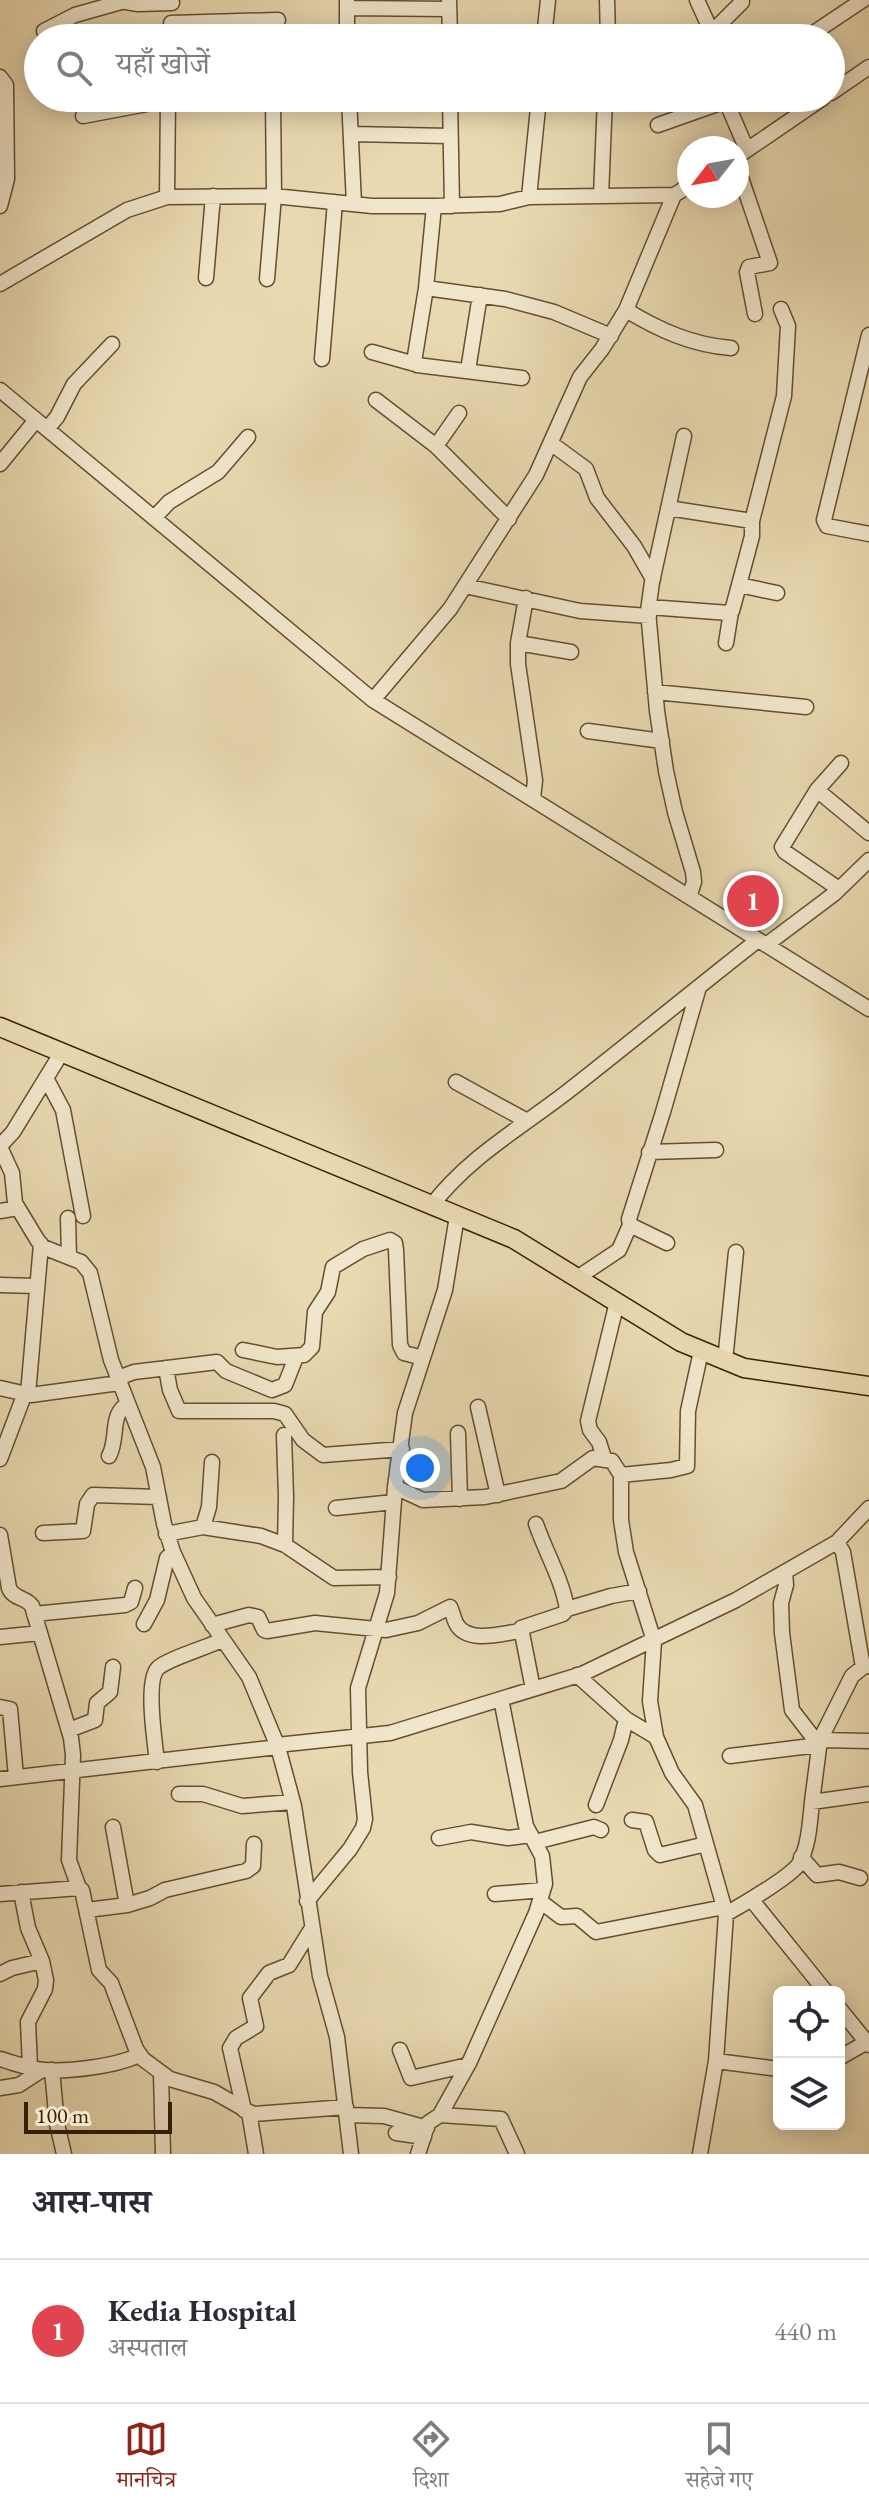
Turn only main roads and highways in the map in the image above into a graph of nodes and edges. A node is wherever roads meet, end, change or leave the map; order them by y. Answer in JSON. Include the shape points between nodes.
{"nodes":[{"id":1,"x":0,"y":1027,"type":"edge"},
{"id":2,"x":869,"y":1386,"type":"edge"}],
"edges":[{"from":1,"to":2,"type":"main road","via":[[514,1239],[681,1342],[725,1361]]}]}
